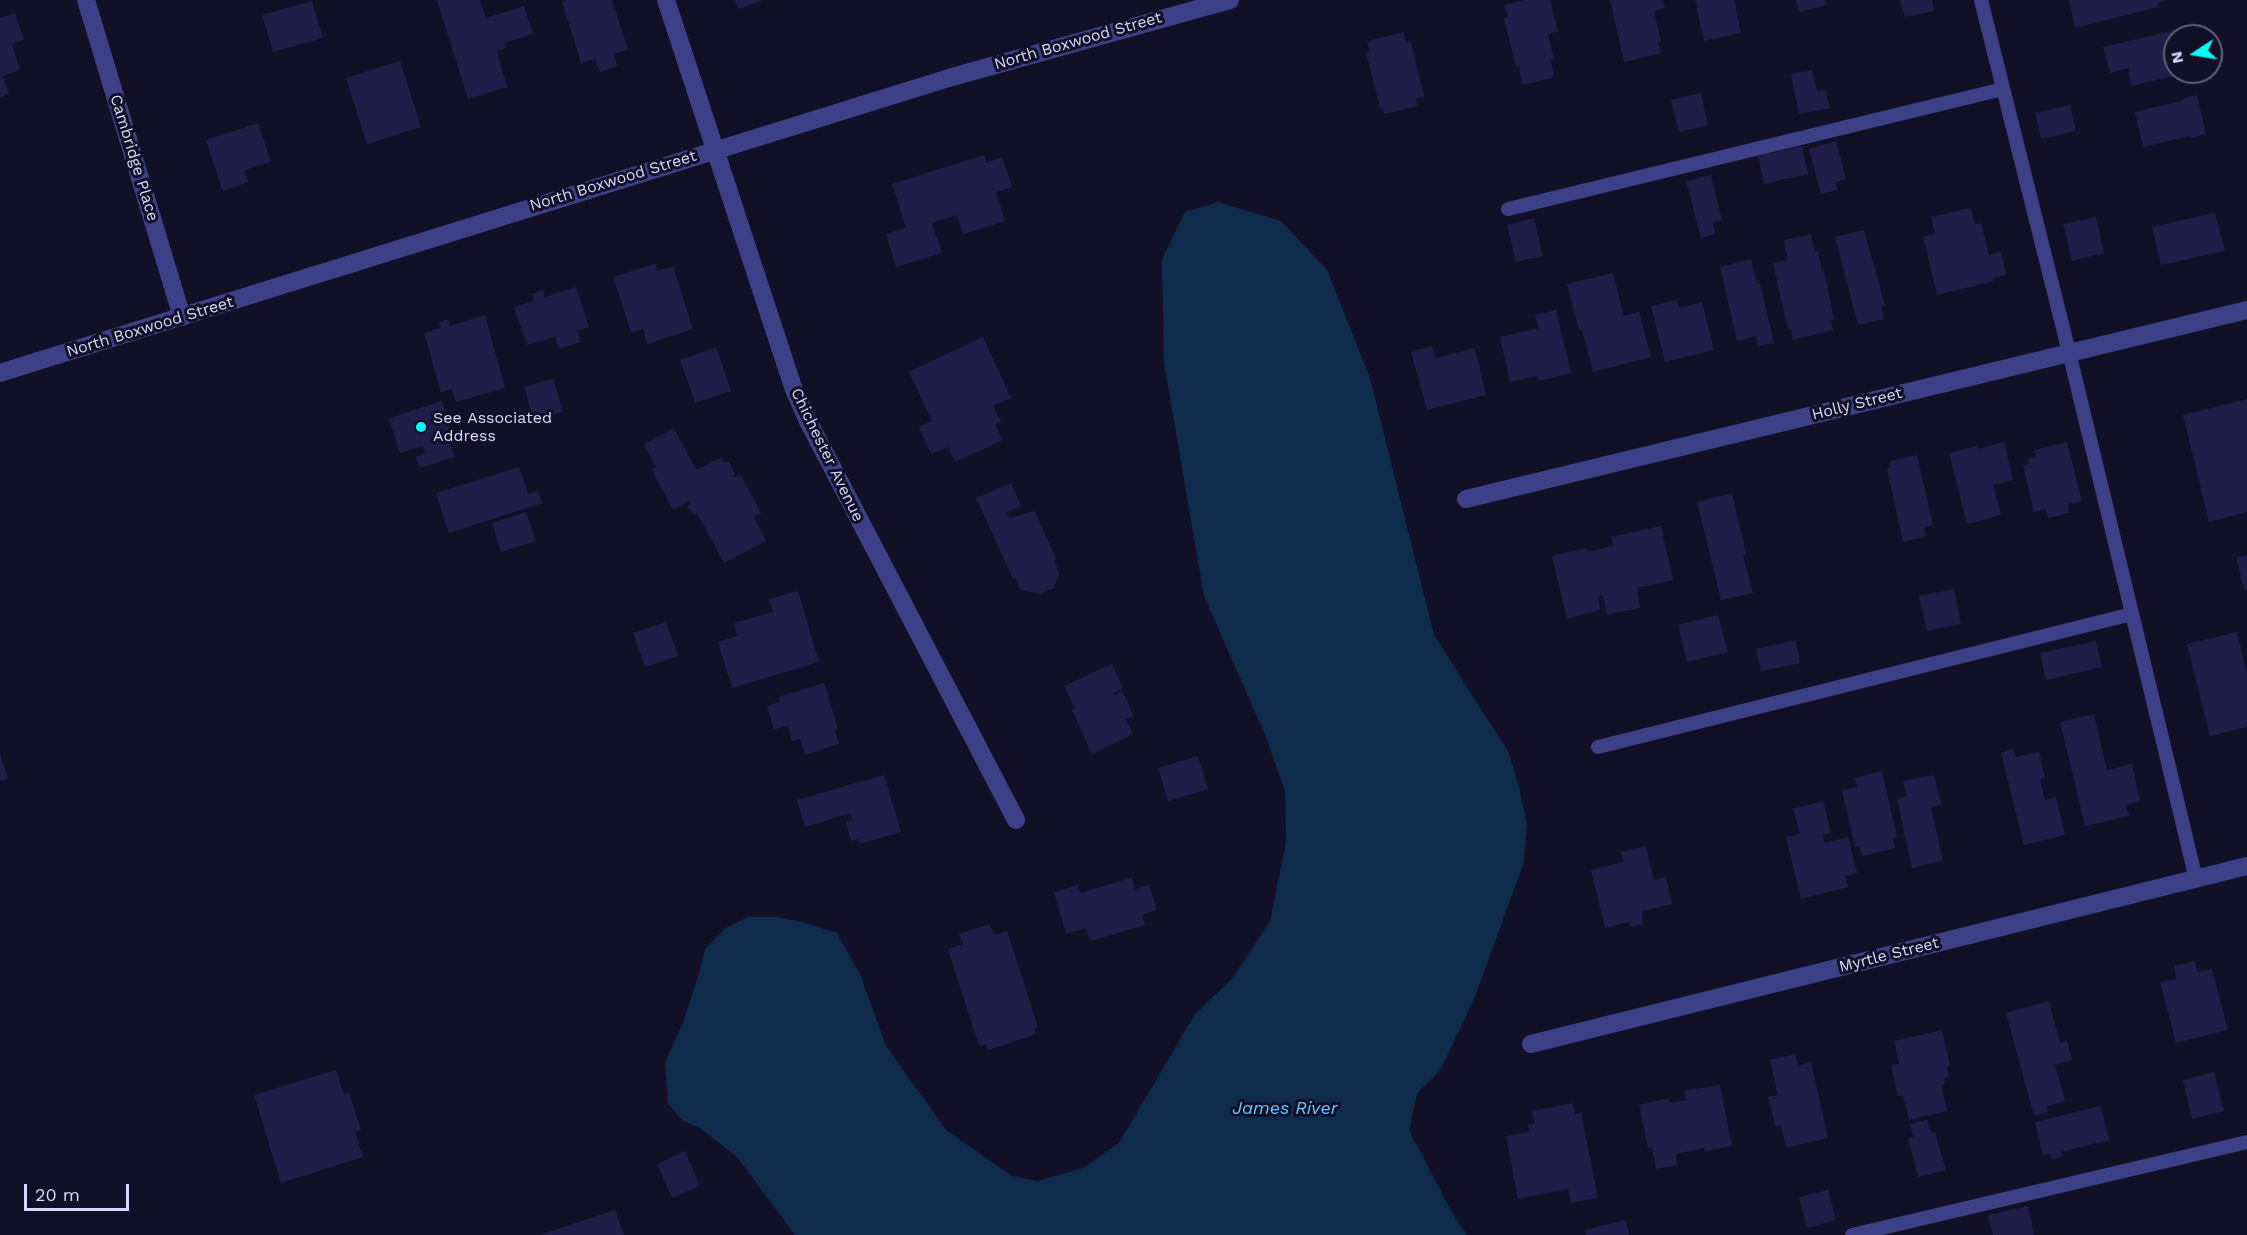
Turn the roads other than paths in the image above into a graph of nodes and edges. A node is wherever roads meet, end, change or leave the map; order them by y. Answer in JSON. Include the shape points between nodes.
{"nodes":[{"id":1,"x":86,"y":0,"type":"edge"},
{"id":2,"x":666,"y":0,"type":"edge"},
{"id":3,"x":1230,"y":0,"type":"edge"},
{"id":4,"x":1981,"y":0,"type":"edge"},
{"id":5,"x":2003,"y":89,"type":"junction"},
{"id":6,"x":715,"y":149,"type":"junction"},
{"id":7,"x":1508,"y":209,"type":"dead end"},
{"id":8,"x":2247,"y":310,"type":"edge"},
{"id":9,"x":182,"y":317,"type":"junction"},
{"id":10,"x":2069,"y":352,"type":"junction"},
{"id":11,"x":0,"y":373,"type":"edge"},
{"id":12,"x":1466,"y":499,"type":"dead end"},
{"id":13,"x":2132,"y":615,"type":"junction"},
{"id":14,"x":1598,"y":747,"type":"dead end"},
{"id":15,"x":1016,"y":820,"type":"dead end"},
{"id":16,"x":2247,"y":866,"type":"edge"},
{"id":17,"x":2196,"y":879,"type":"junction"},
{"id":18,"x":1531,"y":1044,"type":"dead end"},
{"id":19,"x":2247,"y":1142,"type":"edge"},
{"id":20,"x":1852,"y":1235,"type":"edge"}],
"edges":[{"from":1,"to":9,"type":"street","name":"Cambridge Place"},
{"from":2,"to":6,"type":"street","name":"Chichester Avenue"},
{"from":3,"to":6,"type":"street","name":"North Boxwood Street","via":[[952,77]]},
{"from":4,"to":5,"type":"lane"},
{"from":5,"to":7,"type":"lane"},
{"from":5,"to":10,"type":"lane"},
{"from":6,"to":9,"type":"street","name":"North Boxwood Street"},
{"from":6,"to":15,"type":"street","name":"Chichester Avenue","via":[[807,421]]},
{"from":8,"to":10,"type":"street","name":"Holly Street"},
{"from":9,"to":11,"type":"street","name":"North Boxwood Street"},
{"from":10,"to":12,"type":"street","name":"Holly Street"},
{"from":10,"to":13,"type":"lane"},
{"from":13,"to":14,"type":"lane"},
{"from":13,"to":17,"type":"lane"},
{"from":16,"to":17,"type":"street","name":"Myrtle Street"},
{"from":17,"to":18,"type":"street","name":"Myrtle Street"},
{"from":19,"to":20,"type":"lane"}]}
